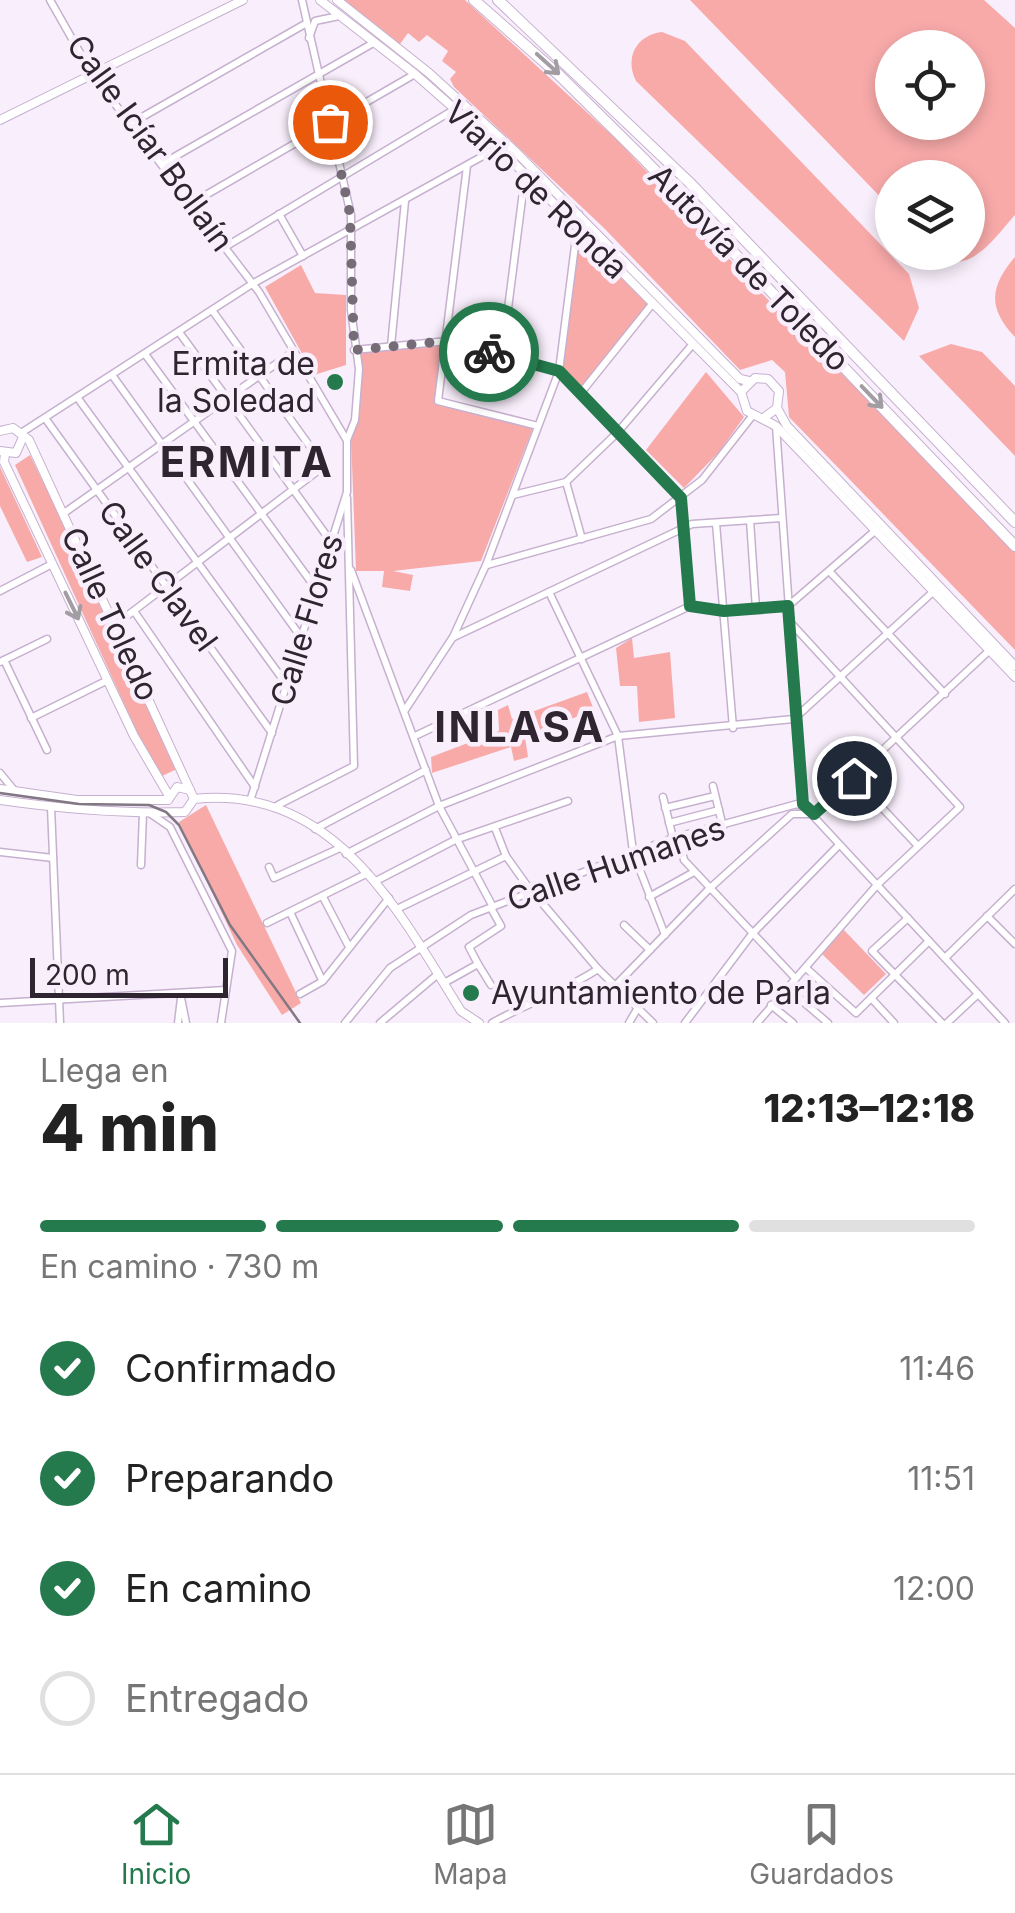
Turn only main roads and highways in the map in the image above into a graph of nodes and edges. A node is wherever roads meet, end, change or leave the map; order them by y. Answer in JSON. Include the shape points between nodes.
{"nodes":[{"id":1,"x":243,"y":0,"type":"edge"},
{"id":2,"x":320,"y":0,"type":"edge"},
{"id":3,"x":337,"y":0,"type":"edge"},
{"id":4,"x":474,"y":0,"type":"edge"},
{"id":5,"x":498,"y":0,"type":"edge"},
{"id":6,"x":0,"y":120,"type":"edge"},
{"id":7,"x":502,"y":145,"type":"junction"},
{"id":8,"x":749,"y":381,"type":"junction"},
{"id":9,"x":741,"y":392,"type":"junction"},
{"id":10,"x":777,"y":408,"type":"junction"},
{"id":11,"x":765,"y":416,"type":"junction"},
{"id":12,"x":1,"y":426,"type":"edge"},
{"id":13,"x":22,"y":435,"type":"junction"},
{"id":14,"x":2,"y":452,"type":"edge"},
{"id":15,"x":1015,"y":522,"type":"edge"},
{"id":16,"x":1015,"y":546,"type":"edge"},
{"id":17,"x":993,"y":647,"type":"junction"},
{"id":18,"x":1015,"y":666,"type":"edge"},
{"id":19,"x":1015,"y":676,"type":"edge"},
{"id":20,"x":0,"y":789,"type":"edge"},
{"id":21,"x":194,"y":796,"type":"junction"},
{"id":22,"x":168,"y":798,"type":"junction"},
{"id":23,"x":0,"y":800,"type":"edge"},
{"id":24,"x":177,"y":812,"type":"junction"},
{"id":25,"x":479,"y":1023,"type":"edge"}],
"edges":[{"from":1,"to":6,"type":"main road"},
{"from":2,"to":7,"type":"main road","name":"Viario de Ronda"},
{"from":3,"to":7,"type":"main road","name":"Viario de Ronda"},
{"from":4,"to":16,"type":"highway","name":"Autovía de Toledo","one_way":true,"via":[[644,158]]},
{"from":5,"to":15,"type":"highway","name":"Autovía de Toledo","via":[[690,182]]},
{"from":7,"to":8,"type":"main road","name":"Viario de Ronda"},
{"from":7,"to":9,"type":"main road","name":"Viario de Ronda","via":[[525,176]]},
{"from":8,"to":9,"type":"main road"},
{"from":8,"to":10,"type":"main road","via":[[774,384]]},
{"from":9,"to":11,"type":"main road","via":[[744,406]]},
{"from":10,"to":11,"type":"main road"},
{"from":10,"to":17,"type":"main road"},
{"from":11,"to":17,"type":"main road"},
{"from":12,"to":13,"type":"main road"},
{"from":13,"to":14,"type":"main road","via":[[16,453]]},
{"from":13,"to":21,"type":"main road","name":"Calle Toledo"},
{"from":14,"to":22,"type":"main road","name":"Calle Toledo","one_way":true},
{"from":17,"to":18,"type":"main road"},
{"from":17,"to":19,"type":"main road"},
{"from":20,"to":22,"type":"main road","via":[[77,800]]},
{"from":21,"to":22,"type":"main road","via":[[180,787]]},
{"from":21,"to":24,"type":"main road","via":[[189,810]]},
{"from":21,"to":25,"type":"main road","via":[[278,805],[343,851],[399,908],[461,1011]]},
{"from":22,"to":24,"type":"main road","name":"Calle Toledo"},
{"from":23,"to":24,"type":"main road"}]}
